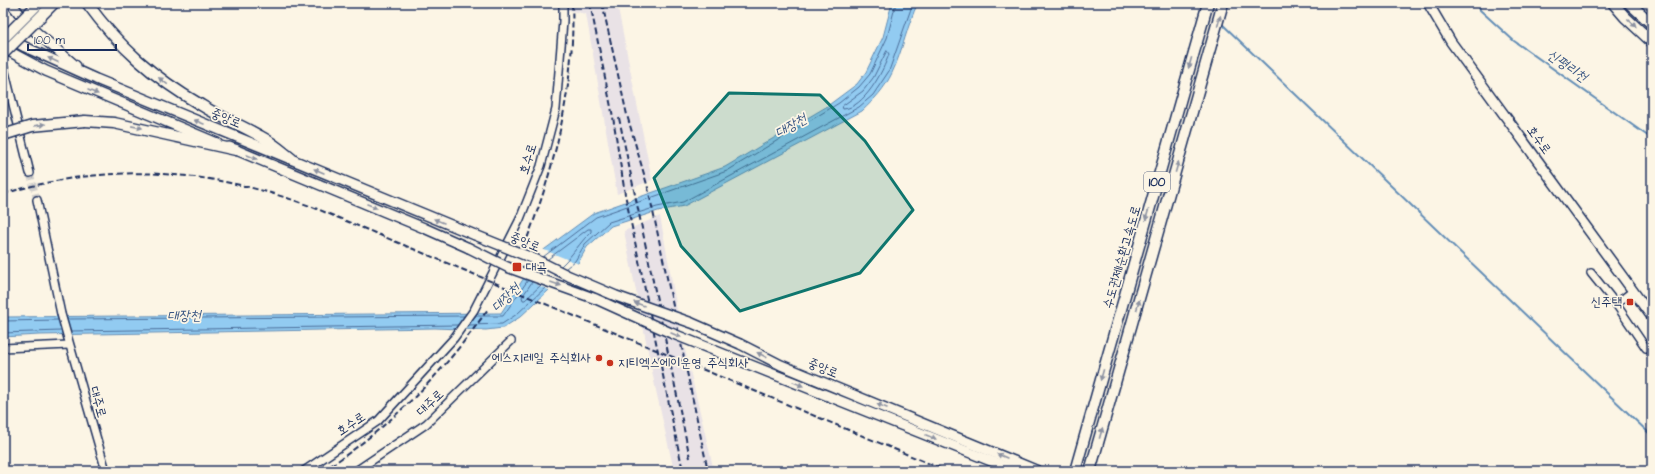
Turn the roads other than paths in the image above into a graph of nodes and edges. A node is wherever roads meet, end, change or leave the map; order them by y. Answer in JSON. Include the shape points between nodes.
{"nodes":[{"id":1,"x":11,"y":3,"type":"edge"},
{"id":2,"x":39,"y":3,"type":"edge"},
{"id":3,"x":54,"y":3,"type":"edge"},
{"id":4,"x":86,"y":3,"type":"edge"},
{"id":5,"x":563,"y":3,"type":"edge"},
{"id":6,"x":1208,"y":3,"type":"edge"},
{"id":7,"x":1223,"y":3,"type":"edge"},
{"id":8,"x":1428,"y":3,"type":"edge"},
{"id":9,"x":1613,"y":3,"type":"edge"},
{"id":10,"x":1629,"y":3,"type":"edge"},
{"id":11,"x":1652,"y":24,"type":"edge"},
{"id":12,"x":3,"y":35,"type":"edge"},
{"id":13,"x":3,"y":39,"type":"edge"},
{"id":14,"x":1652,"y":42,"type":"edge"},
{"id":15,"x":3,"y":49,"type":"edge"},
{"id":16,"x":3,"y":54,"type":"edge"},
{"id":17,"x":4,"y":68,"type":"edge"},
{"id":18,"x":86,"y":74,"type":"junction"},
{"id":19,"x":3,"y":135,"type":"edge"},
{"id":20,"x":236,"y":150,"type":"junction"},
{"id":21,"x":292,"y":159,"type":"junction"},
{"id":22,"x":30,"y":173,"type":"tunnel mouth"},
{"id":23,"x":37,"y":200,"type":"tunnel mouth"},
{"id":24,"x":1591,"y":273,"type":"dead end"},
{"id":25,"x":1633,"y":291,"type":"junction"},
{"id":26,"x":1616,"y":304,"type":"junction"},
{"id":27,"x":1652,"y":317,"type":"edge"},
{"id":28,"x":511,"y":341,"type":"dead end"},
{"id":29,"x":68,"y":342,"type":"junction"},
{"id":30,"x":3,"y":348,"type":"edge"},
{"id":31,"x":1646,"y":348,"type":"dead end"},
{"id":32,"x":1075,"y":468,"type":"edge"},
{"id":33,"x":106,"y":471,"type":"edge"},
{"id":34,"x":304,"y":471,"type":"edge"},
{"id":35,"x":356,"y":471,"type":"edge"},
{"id":36,"x":1016,"y":471,"type":"edge"},
{"id":37,"x":1038,"y":471,"type":"edge"},
{"id":38,"x":1090,"y":471,"type":"edge"}],
"edges":[{"from":1,"to":18,"type":"main road","via":[[30,27]]},
{"from":2,"to":13,"type":"highway","bridge":true},
{"from":3,"to":16,"type":"highway","bridge":true},
{"from":21,"to":4,"type":"highway","one_way":true,"via":[[261,136],[202,106],[156,76],[126,50]]},
{"from":5,"to":34,"type":"street","name":"호수로","via":[[556,109],[541,166],[520,219],[474,310],[454,338],[378,421]]},
{"from":6,"to":32,"type":"highway","name":"수도권제1순환고속도로","number":"100","one_way":true},
{"from":38,"to":7,"type":"highway","number":"100","one_way":true},
{"from":8,"to":25,"type":"main road","name":"호수로","via":[[1451,42]]},
{"from":9,"to":14,"type":"highway","one_way":true},
{"from":10,"to":11,"type":"highway"},
{"from":18,"to":12,"type":"main road","name":"중앙로","one_way":true},
{"from":15,"to":20,"type":"main road","name":"중앙로","one_way":true,"via":[[84,88]]},
{"from":17,"to":22,"type":"street"},
{"from":21,"to":18,"type":"main road","name":"중앙로","one_way":true},
{"from":19,"to":20,"type":"highway","one_way":true,"bridge":true,"via":[[32,126],[85,121],[121,124]]},
{"from":20,"to":36,"type":"main road","name":"중앙로","one_way":true,"bridge":true,"via":[[424,228],[512,269],[596,299],[671,333]]},
{"from":37,"to":21,"type":"main road","name":"중앙로","one_way":true,"bridge":true,"via":[[781,365],[692,323],[616,296],[537,260]]},
{"from":23,"to":29,"type":"street","name":"대주로"},
{"from":24,"to":26,"type":"street"},
{"from":25,"to":26,"type":"street"},
{"from":25,"to":27,"type":"main road","name":"호수로"},
{"from":26,"to":31,"type":"street"},
{"from":28,"to":35,"type":"street","name":"대주로","via":[[426,424]]},
{"from":29,"to":30,"type":"street"},
{"from":29,"to":33,"type":"street","name":"대주로"}]}
